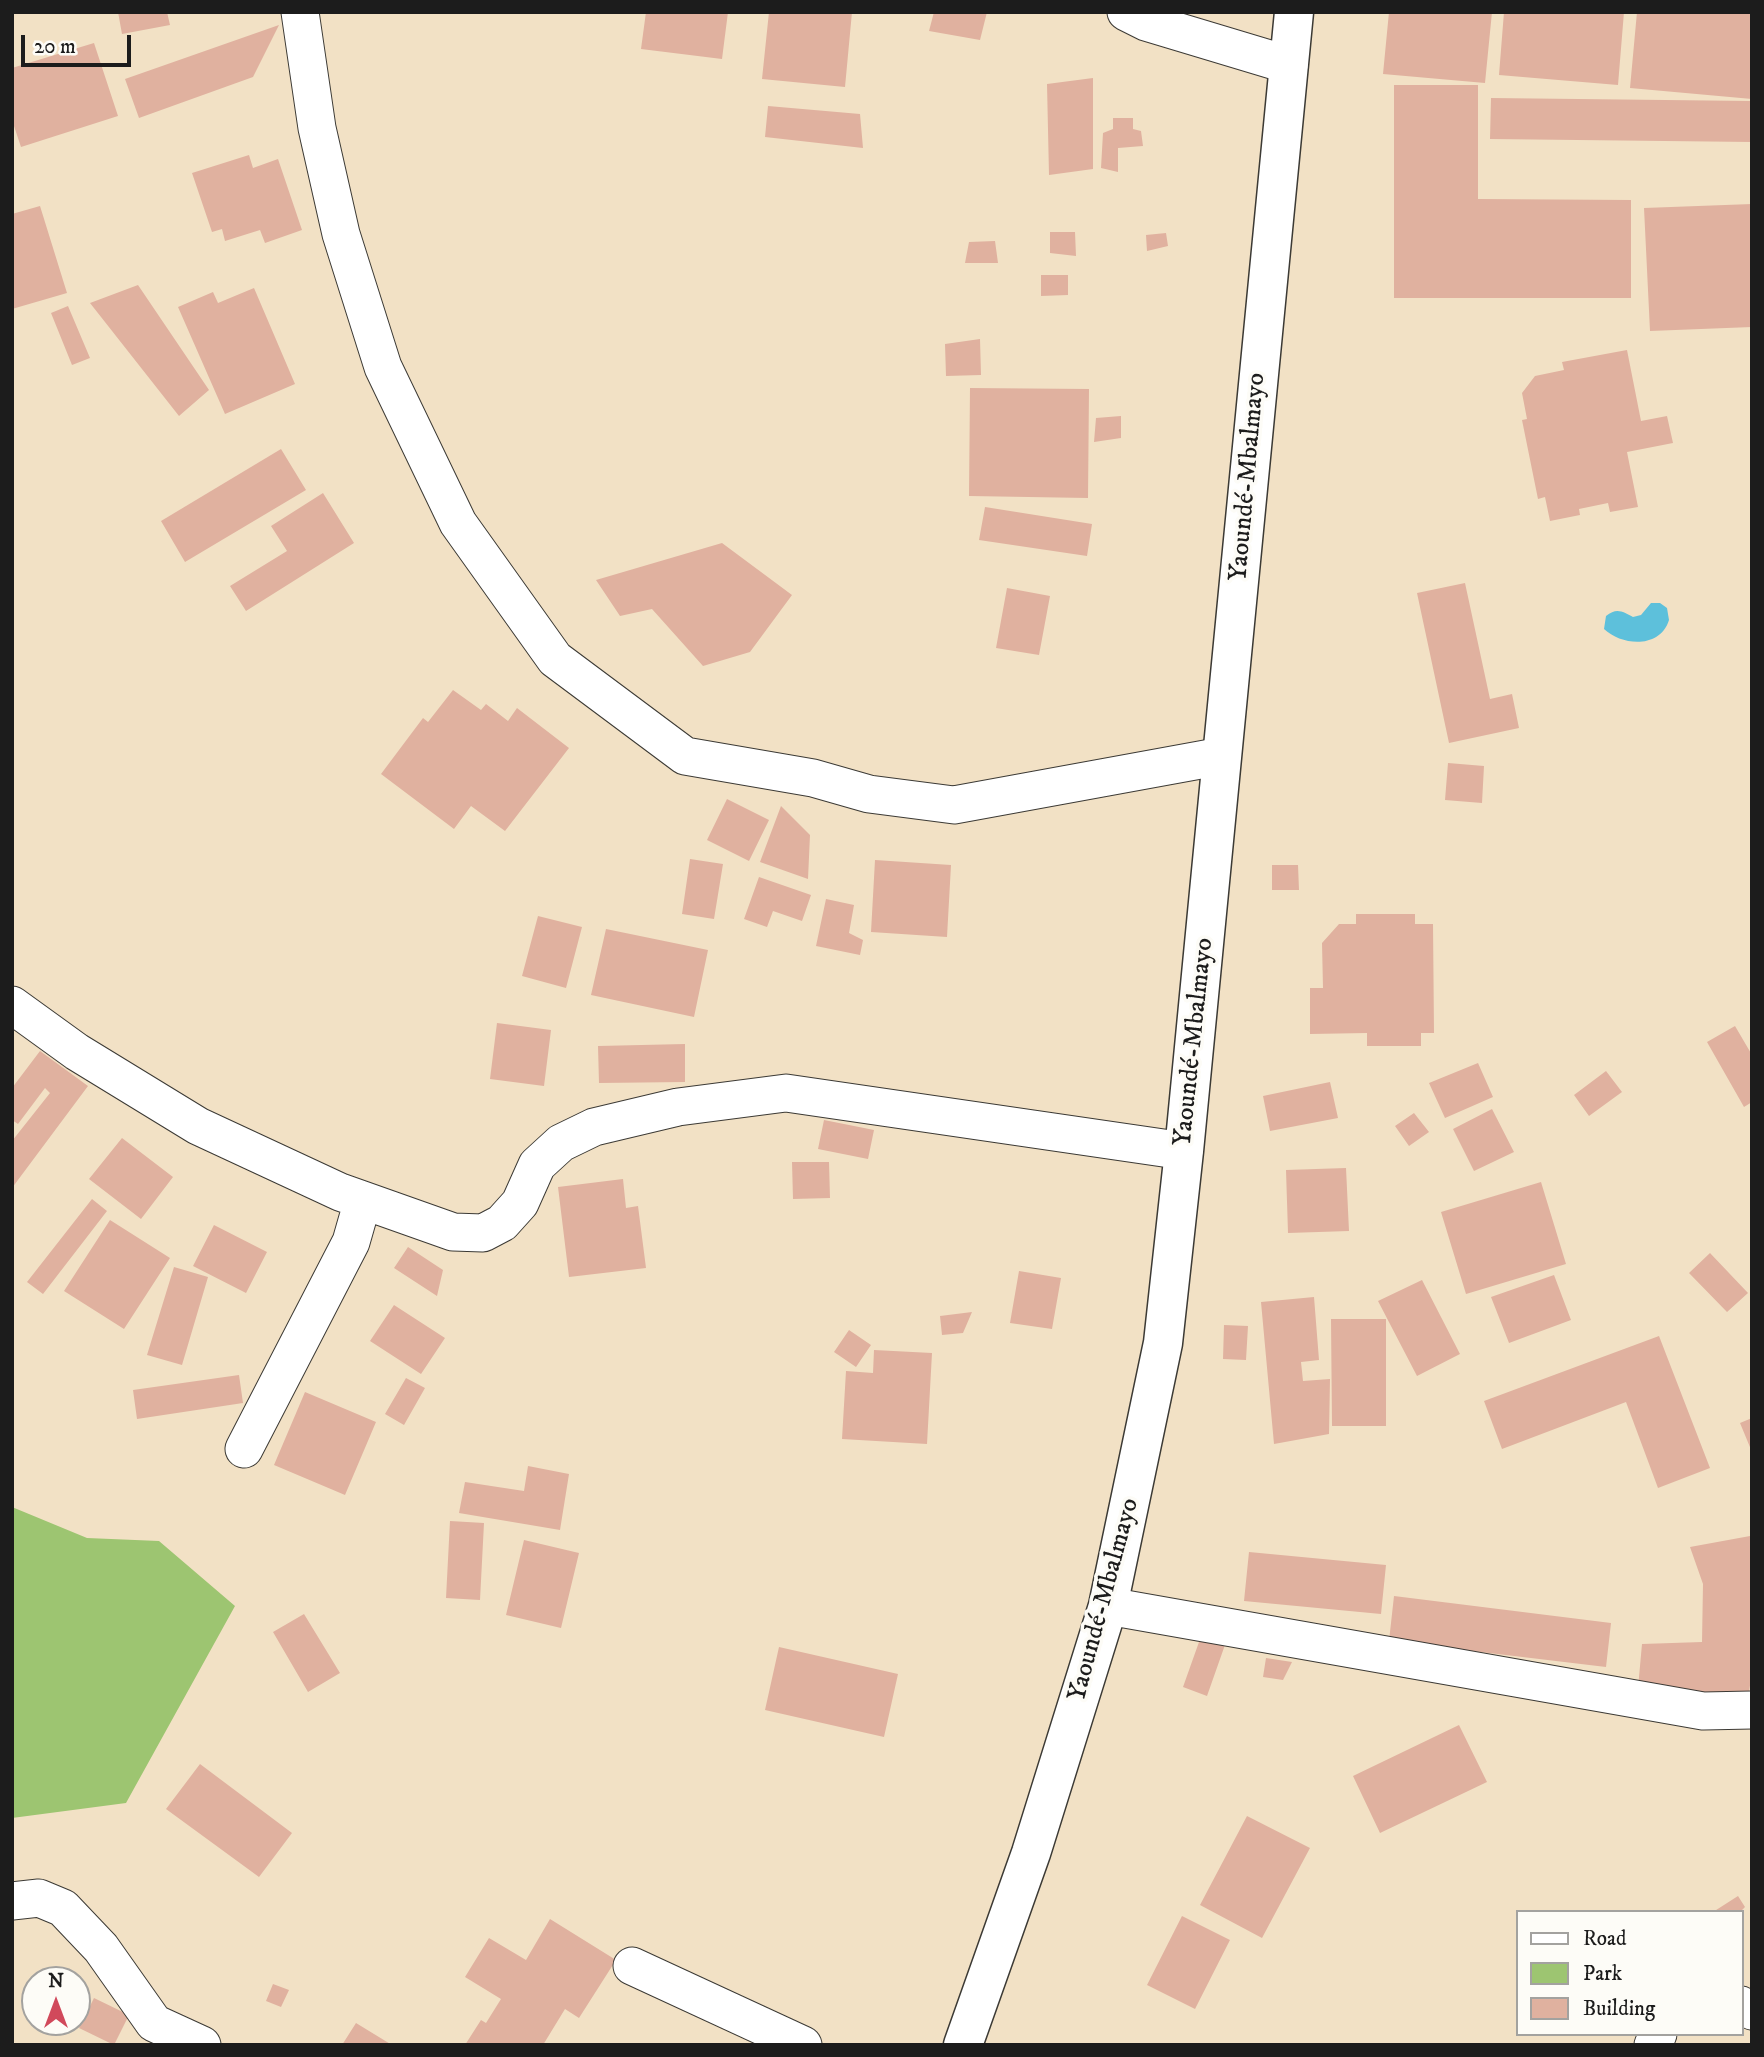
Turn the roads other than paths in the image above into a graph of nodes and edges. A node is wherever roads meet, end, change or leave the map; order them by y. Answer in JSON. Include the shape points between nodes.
{"nodes":[{"id":1,"x":300,"y":12,"type":"edge"},
{"id":2,"x":1126,"y":12,"type":"edge"},
{"id":3,"x":1294,"y":12,"type":"edge"},
{"id":4,"x":1289,"y":65,"type":"junction"},
{"id":5,"x":1222,"y":756,"type":"junction"},
{"id":6,"x":12,"y":1005,"type":"edge"},
{"id":7,"x":1184,"y":1151,"type":"junction"},
{"id":8,"x":363,"y":1200,"type":"junction"},
{"id":9,"x":244,"y":1449,"type":"dead end"},
{"id":10,"x":1108,"y":1606,"type":"junction"},
{"id":11,"x":1752,"y":1710,"type":"edge"},
{"id":12,"x":12,"y":1902,"type":"edge"},
{"id":13,"x":632,"y":1966,"type":"dead end"},
{"id":14,"x":202,"y":2045,"type":"edge"},
{"id":15,"x":803,"y":2045,"type":"edge"},
{"id":16,"x":963,"y":2045,"type":"edge"}],
"edges":[{"from":1,"to":5,"type":"street","via":[[317,128],[341,234],[383,367],[458,523],[555,659],[685,756],[813,778],[869,794],[954,805]]},
{"from":2,"to":4,"type":"street"},
{"from":3,"to":4,"type":"highway","name":"Yaoundé-Mbalmayo"},
{"from":4,"to":5,"type":"highway","name":"Yaoundé-Mbalmayo"},
{"from":5,"to":7,"type":"highway","name":"Yaoundé-Mbalmayo"},
{"from":6,"to":8,"type":"street","via":[[77,1052],[198,1126]]},
{"from":7,"to":8,"type":"street","via":[[786,1093],[678,1107],[594,1127],[561,1143],[537,1165],[520,1203],[502,1223],[483,1233],[453,1232]]},
{"from":7,"to":10,"type":"highway","name":"Yaoundé-Mbalmayo","via":[[1163,1343]]},
{"from":8,"to":9,"type":"street","via":[[351,1242]]},
{"from":10,"to":11,"type":"street","via":[[1703,1712]]},
{"from":10,"to":16,"type":"highway","name":"Yaoundé-Mbalmayo","via":[[1031,1853]]},
{"from":12,"to":14,"type":"street","via":[[39,1898],[62,1908],[101,1948],[154,2023]]},
{"from":13,"to":15,"type":"street"}]}
